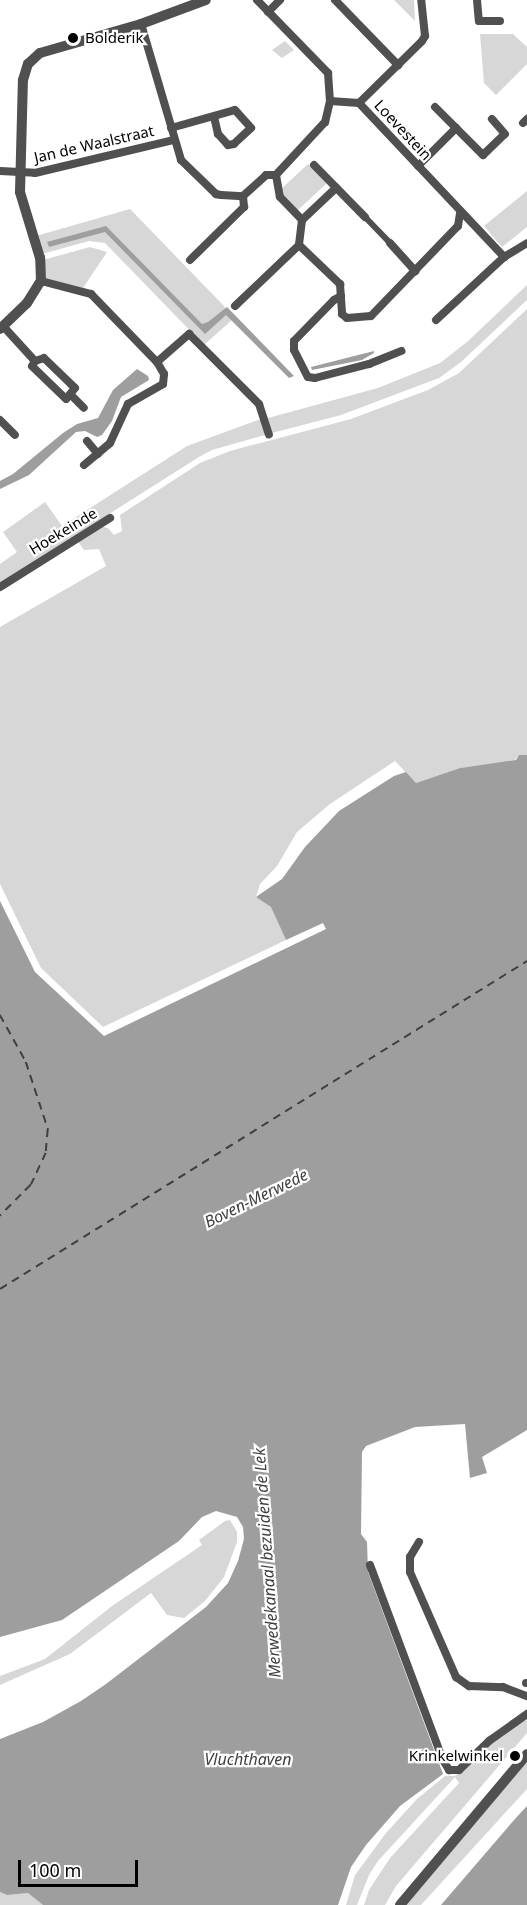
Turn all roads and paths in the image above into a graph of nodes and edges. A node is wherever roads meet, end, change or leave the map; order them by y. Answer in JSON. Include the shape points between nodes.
{"nodes":[{"id":1,"x":206,"y":0,"type":"edge"},
{"id":2,"x":257,"y":0,"type":"edge"},
{"id":3,"x":280,"y":0,"type":"edge"},
{"id":4,"x":335,"y":0,"type":"edge"},
{"id":5,"x":421,"y":0,"type":"edge"},
{"id":6,"x":477,"y":0,"type":"edge"},
{"id":7,"x":268,"y":12,"type":"junction"},
{"id":8,"x":500,"y":21,"type":"dead end"},
{"id":9,"x":141,"y":24,"type":"junction"},
{"id":10,"x":398,"y":65,"type":"junction"},
{"id":11,"x":330,"y":101,"type":"junction"},
{"id":12,"x":359,"y":103,"type":"junction"},
{"id":13,"x":435,"y":106,"type":"dead end"},
{"id":14,"x":214,"y":116,"type":"junction"},
{"id":15,"x":492,"y":119,"type":"dead end"},
{"id":16,"x":171,"y":128,"type":"junction"},
{"id":17,"x":456,"y":128,"type":"junction"},
{"id":18,"x":174,"y":140,"type":"junction"},
{"id":19,"x":314,"y":165,"type":"dead end"},
{"id":20,"x":418,"y":166,"type":"junction"},
{"id":21,"x":0,"y":171,"type":"edge"},
{"id":22,"x":19,"y":172,"type":"junction"},
{"id":23,"x":276,"y":174,"type":"junction"},
{"id":24,"x":336,"y":188,"type":"junction"},
{"id":25,"x":243,"y":196,"type":"junction"},
{"id":26,"x":460,"y":213,"type":"junction"},
{"id":27,"x":365,"y":217,"type":"joint"},
{"id":28,"x":302,"y":220,"type":"junction"},
{"id":29,"x":390,"y":243,"type":"joint"},
{"id":30,"x":527,"y":243,"type":"edge"},
{"id":31,"x":299,"y":245,"type":"junction"},
{"id":32,"x":504,"y":257,"type":"junction"},
{"id":33,"x":190,"y":260,"type":"dead end"},
{"id":34,"x":416,"y":271,"type":"junction"},
{"id":35,"x":41,"y":281,"type":"junction"},
{"id":36,"x":341,"y":296,"type":"junction"},
{"id":37,"x":236,"y":306,"type":"dead end"},
{"id":38,"x":436,"y":320,"type":"dead end"},
{"id":39,"x":1,"y":328,"type":"edge"},
{"id":40,"x":402,"y":351,"type":"dead end"},
{"id":41,"x":35,"y":361,"type":"junction"},
{"id":42,"x":157,"y":362,"type":"junction"},
{"id":43,"x":71,"y":395,"type":"junction"},
{"id":44,"x":84,"y":408,"type":"dead end"},
{"id":45,"x":0,"y":420,"type":"edge"},
{"id":46,"x":269,"y":434,"type":"dead end"},
{"id":47,"x":15,"y":435,"type":"dead end"},
{"id":48,"x":87,"y":441,"type":"dead end"},
{"id":49,"x":98,"y":454,"type":"junction"},
{"id":50,"x":84,"y":465,"type":"dead end"},
{"id":51,"x":110,"y":519,"type":"dead end"},
{"id":52,"x":0,"y":587,"type":"edge"},
{"id":53,"x":419,"y":1542,"type":"dead end"},
{"id":54,"x":370,"y":1565,"type":"dead end"},
{"id":55,"x":527,"y":1696,"type":"edge"},
{"id":56,"x":527,"y":1714,"type":"edge"},
{"id":57,"x":527,"y":1754,"type":"edge"},
{"id":58,"x":400,"y":1905,"type":"edge"}],
"edges":[{"from":1,"to":9,"type":"street"},
{"from":2,"to":7,"type":"street"},
{"from":3,"to":7,"type":"street"},
{"from":4,"to":10,"type":"street"},
{"from":5,"to":10,"type":"street","via":[[424,36]]},
{"from":6,"to":8,"type":"street","via":[[478,21]]},
{"from":7,"to":11,"type":"street","via":[[328,73]]},
{"from":9,"to":16,"type":"street"},
{"from":9,"to":22,"type":"street","via":[[33,57],[24,71]]},
{"from":10,"to":12,"type":"street"},
{"from":11,"to":12,"type":"street","name":"Loevestein"},
{"from":11,"to":23,"type":"street","via":[[325,122]]},
{"from":12,"to":20,"type":"street","name":"Loevestein"},
{"from":13,"to":17,"type":"street"},
{"from":14,"to":14,"type":"street","via":[[218,134],[228,145],[251,128],[235,110]]},
{"from":14,"to":16,"type":"street"},
{"from":15,"to":17,"type":"street","via":[[505,134],[483,155]]},
{"from":16,"to":18,"type":"street"},
{"from":17,"to":20,"type":"street"},
{"from":18,"to":22,"type":"street","name":"Jan de Waalstraat","via":[[46,171]]},
{"from":18,"to":25,"type":"street","via":[[181,159],[216,194]]},
{"from":19,"to":24,"type":"street"},
{"from":20,"to":26,"type":"street","name":"Loevestein"},
{"from":21,"to":22,"type":"street","name":"Jan de Waalstraat"},
{"from":22,"to":35,"type":"street","via":[[20,192],[40,258]]},
{"from":23,"to":25,"type":"street","via":[[266,175]]},
{"from":23,"to":28,"type":"street","via":[[280,197]]},
{"from":24,"to":27,"type":"street"},
{"from":24,"to":28,"type":"street"},
{"from":25,"to":33,"type":"street","via":[[244,207]]},
{"from":26,"to":32,"type":"street"},
{"from":26,"to":34,"type":"street","via":[[458,226]]},
{"from":27,"to":29,"type":"street"},
{"from":28,"to":31,"type":"street"},
{"from":29,"to":34,"type":"street"},
{"from":30,"to":32,"type":"street"},
{"from":31,"to":36,"type":"street","via":[[340,284]]},
{"from":31,"to":37,"type":"street"},
{"from":32,"to":38,"type":"street"},
{"from":34,"to":36,"type":"street","via":[[371,316],[347,318],[342,314]]},
{"from":35,"to":39,"type":"street","via":[[27,303]]},
{"from":35,"to":42,"type":"street","via":[[91,294]]},
{"from":36,"to":40,"type":"street","via":[[294,341],[294,350],[308,377],[369,364]]},
{"from":39,"to":41,"type":"street"},
{"from":41,"to":43,"type":"street","via":[[32,366],[62,398]]},
{"from":41,"to":43,"type":"street","via":[[44,358],[49,362],[75,388]]},
{"from":42,"to":46,"type":"street","via":[[189,334],[259,404]]},
{"from":42,"to":49,"type":"street","via":[[164,374],[163,384],[128,404],[116,435]]},
{"from":43,"to":44,"type":"street"},
{"from":45,"to":47,"type":"street"},
{"from":48,"to":49,"type":"street"},
{"from":49,"to":50,"type":"street"},
{"from":51,"to":52,"type":"street","name":"Hoekeinde"},
{"from":53,"to":55,"type":"street","via":[[410,1557],[410,1572],[456,1677],[468,1686],[503,1687]]},
{"from":54,"to":56,"type":"street","via":[[449,1770],[459,1770],[489,1741]]},
{"from":57,"to":58,"type":"street"}]}
